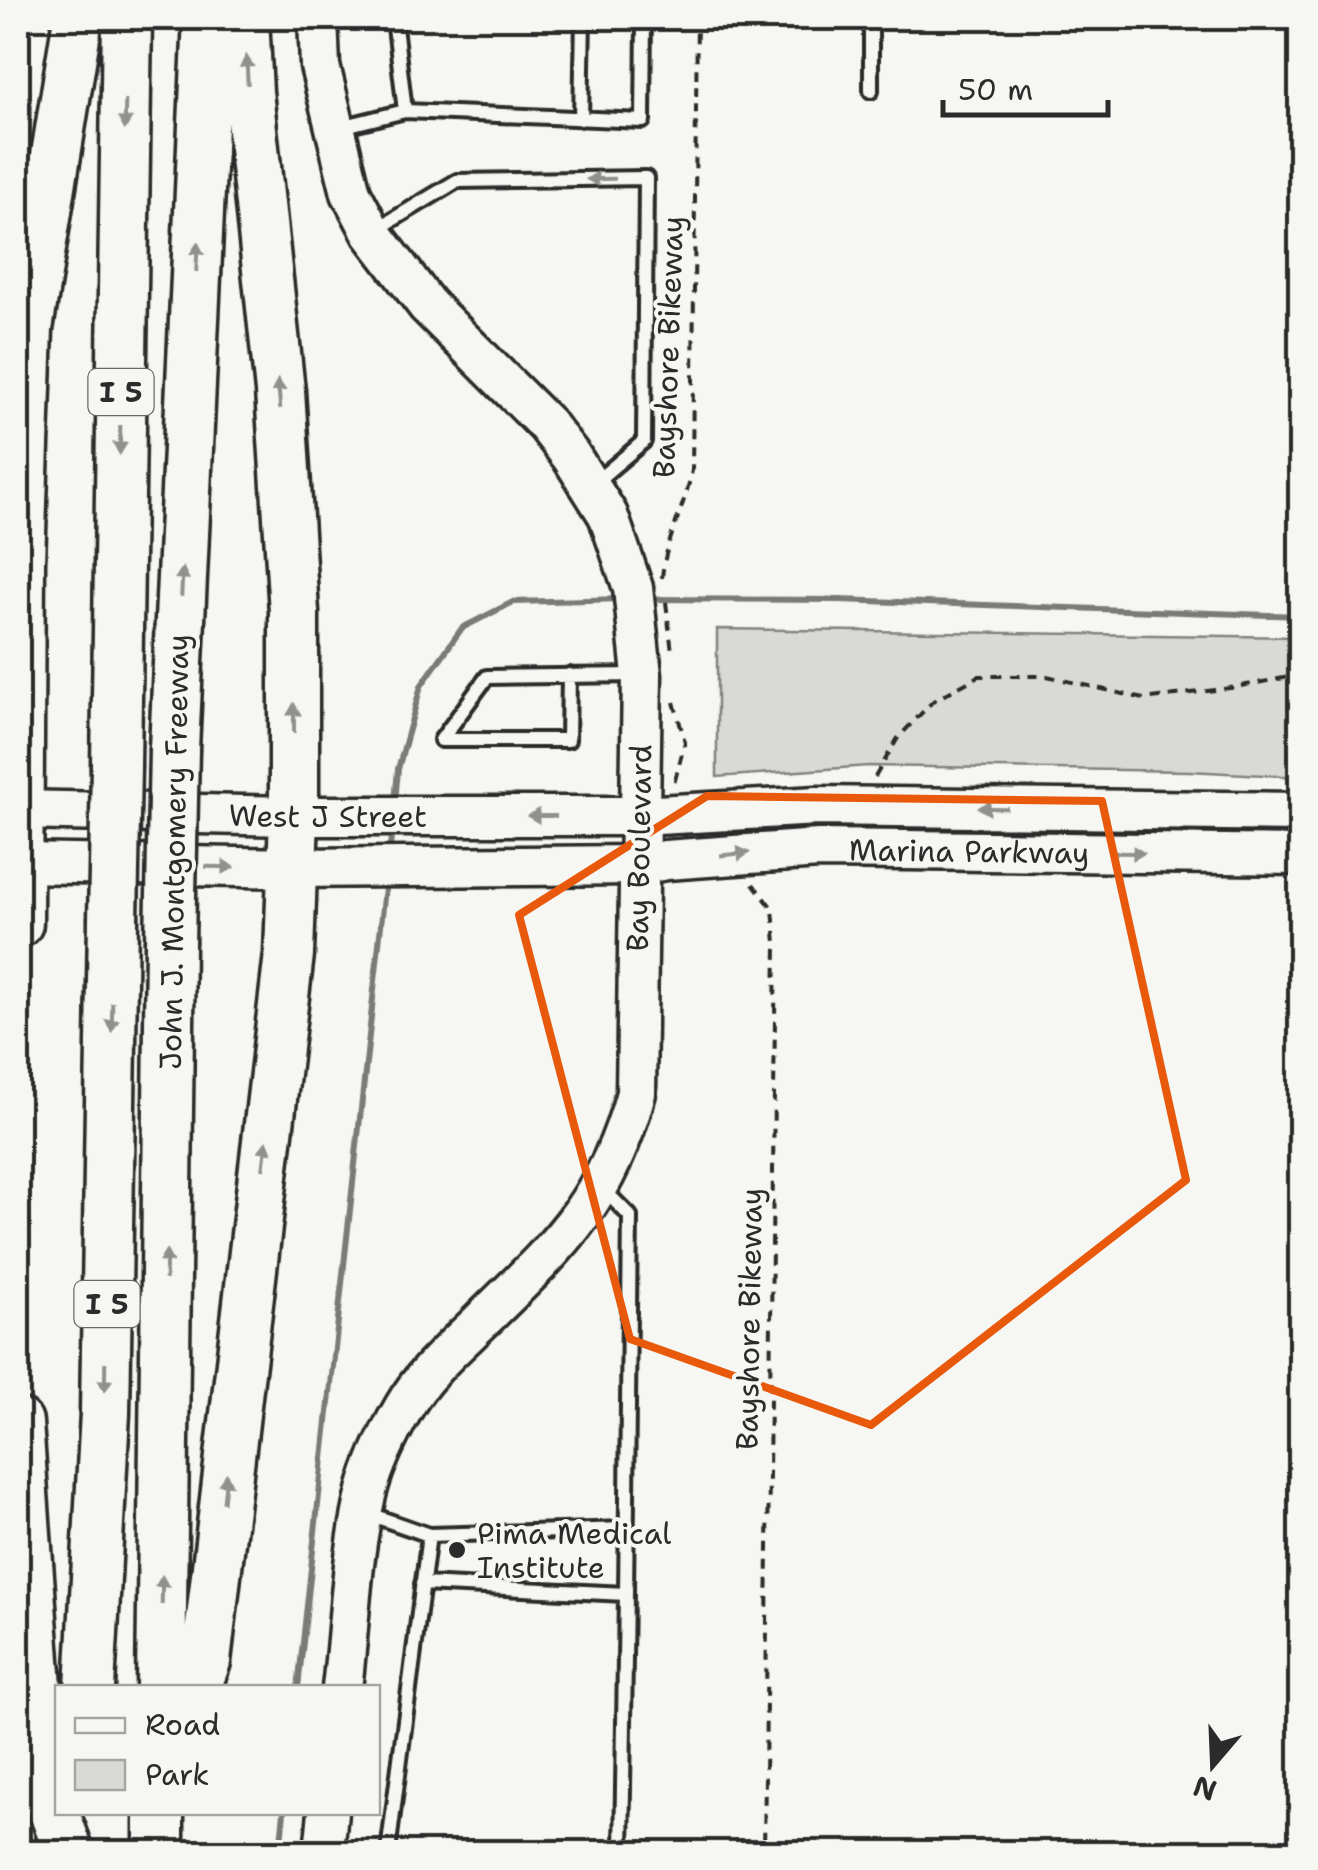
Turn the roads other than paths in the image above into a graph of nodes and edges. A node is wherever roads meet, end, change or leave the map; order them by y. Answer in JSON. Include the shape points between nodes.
{"nodes":[{"id":1,"x":78,"y":18,"type":"edge"},
{"id":2,"x":127,"y":18,"type":"edge"},
{"id":3,"x":208,"y":18,"type":"edge"},
{"id":4,"x":244,"y":18,"type":"edge"},
{"id":5,"x":318,"y":18,"type":"edge"},
{"id":6,"x":394,"y":18,"type":"edge"},
{"id":7,"x":582,"y":18,"type":"edge"},
{"id":8,"x":644,"y":18,"type":"edge"},
{"id":9,"x":871,"y":18,"type":"edge"},
{"id":10,"x":871,"y":92,"type":"dead end"},
{"id":11,"x":405,"y":111,"type":"junction"},
{"id":12,"x":581,"y":119,"type":"junction"},
{"id":13,"x":335,"y":129,"type":"junction"},
{"id":14,"x":372,"y":233,"type":"junction"},
{"id":15,"x":591,"y":486,"type":"junction"},
{"id":16,"x":570,"y":675,"type":"junction"},
{"id":17,"x":662,"y":678,"type":"junction"},
{"id":18,"x":18,"y":810,"type":"edge"},
{"id":19,"x":1300,"y":812,"type":"edge"},
{"id":20,"x":294,"y":816,"type":"junction"},
{"id":21,"x":639,"y":816,"type":"junction"},
{"id":22,"x":1300,"y":855,"type":"edge"},
{"id":23,"x":19,"y":863,"type":"edge"},
{"id":24,"x":638,"y":865,"type":"junction"},
{"id":25,"x":292,"y":868,"type":"junction"},
{"id":26,"x":18,"y":924,"type":"edge"},
{"id":27,"x":600,"y":1186,"type":"junction"},
{"id":28,"x":18,"y":1423,"type":"edge"},
{"id":29,"x":364,"y":1512,"type":"junction"},
{"id":30,"x":626,"y":1529,"type":"junction"},
{"id":31,"x":428,"y":1535,"type":"junction"},
{"id":32,"x":422,"y":1584,"type":"junction"},
{"id":33,"x":626,"y":1594,"type":"junction"},
{"id":34,"x":90,"y":1685,"type":"edge"},
{"id":35,"x":161,"y":1685,"type":"edge"},
{"id":36,"x":197,"y":1685,"type":"edge"},
{"id":37,"x":342,"y":1685,"type":"edge"},
{"id":38,"x":380,"y":1804,"type":"edge"},
{"id":39,"x":394,"y":1806,"type":"junction"},
{"id":40,"x":55,"y":1814,"type":"edge"},
{"id":41,"x":55,"y":1815,"type":"edge"},
{"id":42,"x":84,"y":1815,"type":"edge"},
{"id":43,"x":160,"y":1815,"type":"edge"},
{"id":44,"x":328,"y":1815,"type":"edge"},
{"id":45,"x":69,"y":1852,"type":"edge"},
{"id":46,"x":82,"y":1852,"type":"edge"},
{"id":47,"x":159,"y":1852,"type":"edge"},
{"id":48,"x":324,"y":1852,"type":"edge"},
{"id":49,"x":388,"y":1852,"type":"edge"},
{"id":50,"x":622,"y":1852,"type":"edge"}],
"edges":[{"from":1,"to":18,"type":"highway","via":[[28,329]]},
{"from":2,"to":34,"type":"highway","name":"John J. Montgomery Freeway","number":"I 5","one_way":true,"bridge":true,"via":[[105,1413]]},
{"from":35,"to":3,"type":"highway","name":"John J. Montgomery Freeway","number":"I 5","one_way":true,"bridge":true,"via":[[174,749]]},
{"from":20,"to":4,"type":"highway","one_way":true,"via":[[292,593],[280,391]]},
{"from":5,"to":13,"type":"main road","name":"Bay Boulevard","via":[[320,66]]},
{"from":6,"to":11,"type":"lane"},
{"from":7,"to":12,"type":"lane"},
{"from":8,"to":12,"type":"lane","via":[[642,122]]},
{"from":9,"to":10,"type":"lane"},
{"from":11,"to":12,"type":"lane"},
{"from":11,"to":13,"type":"lane"},
{"from":13,"to":14,"type":"main road","name":"Bay Boulevard","via":[[350,193]]},
{"from":14,"to":15,"type":"main road","name":"Bay Boulevard","via":[[428,305],[546,424]]},
{"from":15,"to":14,"type":"lane","one_way":true,"via":[[644,441],[646,178],[457,181]]},
{"from":15,"to":17,"type":"main road","name":"Bay Boulevard","via":[[648,589]]},
{"from":16,"to":16,"type":"lane","via":[[487,676],[441,740],[568,740]]},
{"from":16,"to":17,"type":"lane"},
{"from":17,"to":21,"type":"main road","name":"Bay Boulevard"},
{"from":18,"to":20,"type":"main road","name":"West J Street"},
{"from":18,"to":23,"type":"highway"},
{"from":19,"to":21,"type":"main road","name":"Marina Parkway","one_way":true,"via":[[817,806]]},
{"from":21,"to":20,"type":"main road","name":"West J Street","one_way":true},
{"from":20,"to":25,"type":"highway"},
{"from":21,"to":24,"type":"main road","name":"Bay Boulevard"},
{"from":24,"to":22,"type":"main road","name":"Marina Parkway","one_way":true,"via":[[819,850]]},
{"from":23,"to":25,"type":"main road","name":"West J Street","one_way":true},
{"from":23,"to":26,"type":"highway"},
{"from":24,"to":25,"type":"main road","name":"West J Street"},
{"from":24,"to":27,"type":"main road","name":"Bay Boulevard","via":[[636,1093],[623,1141]]},
{"from":36,"to":25,"type":"highway","one_way":true,"via":[[206,1661],[256,1232]]},
{"from":27,"to":29,"type":"main road","name":"Bay Boulevard","via":[[547,1256],[438,1363],[406,1404],[381,1452]]},
{"from":27,"to":30,"type":"lane","via":[[630,1216]]},
{"from":28,"to":40,"type":"highway","via":[[44,1785]]},
{"from":29,"to":31,"type":"lane"},
{"from":29,"to":37,"type":"main road","name":"Bay Boulevard"},
{"from":30,"to":31,"type":"lane"},
{"from":30,"to":33,"type":"lane"},
{"from":31,"to":32,"type":"lane"},
{"from":32,"to":33,"type":"lane"},
{"from":32,"to":39,"type":"lane"},
{"from":33,"to":50,"type":"lane"},
{"from":38,"to":39,"type":"lane"},
{"from":39,"to":49,"type":"lane"},
{"from":41,"to":45,"type":"highway"},
{"from":42,"to":46,"type":"highway"},
{"from":43,"to":47,"type":"highway"},
{"from":44,"to":48,"type":"main road"}]}
